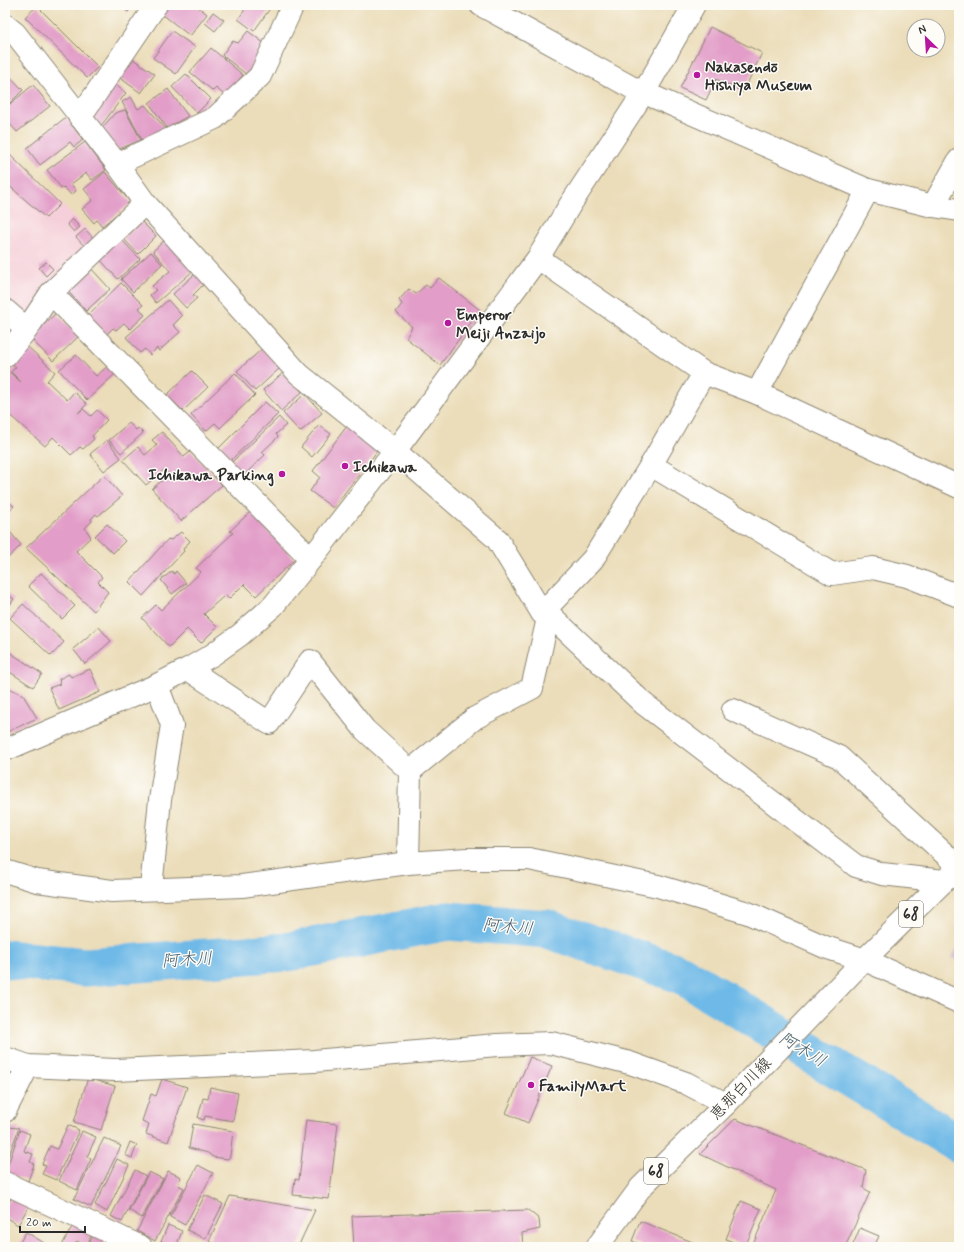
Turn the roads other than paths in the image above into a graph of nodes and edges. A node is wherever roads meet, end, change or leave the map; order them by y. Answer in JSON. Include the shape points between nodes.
{"nodes":[{"id":1,"x":156,"y":5,"type":"edge"},
{"id":2,"x":293,"y":5,"type":"edge"},
{"id":3,"x":481,"y":5,"type":"edge"},
{"id":4,"x":694,"y":5,"type":"edge"},
{"id":5,"x":5,"y":25,"type":"edge"},
{"id":6,"x":644,"y":92,"type":"junction"},
{"id":7,"x":80,"y":117,"type":"junction"},
{"id":8,"x":959,"y":160,"type":"edge"},
{"id":9,"x":117,"y":164,"type":"junction"},
{"id":10,"x":868,"y":190,"type":"junction"},
{"id":11,"x":145,"y":203,"type":"junction"},
{"id":12,"x":933,"y":206,"type":"junction"},
{"id":13,"x":959,"y":210,"type":"edge"},
{"id":14,"x":538,"y":258,"type":"junction"},
{"id":15,"x":51,"y":293,"type":"junction"},
{"id":16,"x":5,"y":310,"type":"edge"},
{"id":17,"x":27,"y":329,"type":"junction"},
{"id":18,"x":5,"y":356,"type":"edge"},
{"id":19,"x":704,"y":373,"type":"junction"},
{"id":20,"x":757,"y":393,"type":"junction"},
{"id":21,"x":395,"y":451,"type":"junction"},
{"id":22,"x":651,"y":465,"type":"junction"},
{"id":23,"x":959,"y":487,"type":"edge"},
{"id":24,"x":311,"y":560,"type":"junction"},
{"id":25,"x":959,"y":596,"type":"edge"},
{"id":26,"x":545,"y":614,"type":"junction"},
{"id":27,"x":188,"y":668,"type":"junction"},
{"id":28,"x":157,"y":685,"type":"junction"},
{"id":29,"x":733,"y":710,"type":"dead end"},
{"id":30,"x":5,"y":750,"type":"edge"},
{"id":31,"x":410,"y":771,"type":"junction"},
{"id":32,"x":408,"y":863,"type":"junction"},
{"id":33,"x":5,"y":871,"type":"edge"},
{"id":34,"x":954,"y":872,"type":"edge"},
{"id":35,"x":151,"y":888,"type":"junction"},
{"id":36,"x":864,"y":960,"type":"junction"},
{"id":37,"x":959,"y":1002,"type":"edge"},
{"id":38,"x":5,"y":1058,"type":"edge"},
{"id":39,"x":28,"y":1066,"type":"junction"},
{"id":40,"x":726,"y":1104,"type":"junction"},
{"id":41,"x":5,"y":1111,"type":"edge"},
{"id":42,"x":5,"y":1183,"type":"edge"},
{"id":43,"x":141,"y":1247,"type":"edge"},
{"id":44,"x":597,"y":1247,"type":"edge"}],
"edges":[{"from":1,"to":7,"type":"street"},
{"from":2,"to":9,"type":"street","via":[[260,76],[215,118]]},
{"from":3,"to":6,"type":"street"},
{"from":4,"to":6,"type":"street"},
{"from":5,"to":7,"type":"street"},
{"from":6,"to":10,"type":"street"},
{"from":6,"to":14,"type":"street"},
{"from":7,"to":9,"type":"street"},
{"from":8,"to":12,"type":"street"},
{"from":9,"to":11,"type":"street"},
{"from":10,"to":12,"type":"street"},
{"from":10,"to":20,"type":"street"},
{"from":11,"to":15,"type":"street"},
{"from":11,"to":21,"type":"street","via":[[299,374]]},
{"from":12,"to":13,"type":"street"},
{"from":14,"to":19,"type":"street"},
{"from":14,"to":21,"type":"street"},
{"from":15,"to":17,"type":"street"},
{"from":15,"to":24,"type":"street"},
{"from":16,"to":17,"type":"street"},
{"from":17,"to":18,"type":"street"},
{"from":19,"to":20,"type":"street"},
{"from":19,"to":22,"type":"street"},
{"from":20,"to":23,"type":"street"},
{"from":21,"to":24,"type":"street"},
{"from":21,"to":26,"type":"street","via":[[497,539]]},
{"from":22,"to":25,"type":"street","via":[[832,574],[873,568],[907,576]]},
{"from":22,"to":26,"type":"street","via":[[593,559]]},
{"from":24,"to":27,"type":"street","via":[[273,606],[240,635]]},
{"from":26,"to":31,"type":"street","via":[[532,688],[475,718]]},
{"from":26,"to":34,"type":"street","via":[[644,704],[856,866],[882,874]]},
{"from":27,"to":28,"type":"street"},
{"from":27,"to":31,"type":"street","via":[[269,723],[310,662],[365,730]]},
{"from":28,"to":30,"type":"street"},
{"from":28,"to":35,"type":"street","via":[[172,725],[160,800]]},
{"from":29,"to":34,"type":"street","via":[[839,758]]},
{"from":31,"to":32,"type":"street"},
{"from":32,"to":35,"type":"street","via":[[242,886]]},
{"from":32,"to":36,"type":"street","via":[[467,859],[529,859],[598,873],[658,886],[748,913],[825,947]]},
{"from":33,"to":35,"type":"street","via":[[37,880],[112,891]]},
{"from":34,"to":36,"type":"street","name":"恵那白川線","number":"68"},
{"from":36,"to":37,"type":"street"},
{"from":36,"to":40,"type":"street","name":"恵那白川線","number":"68"},
{"from":38,"to":39,"type":"street"},
{"from":39,"to":40,"type":"street","via":[[115,1070],[209,1066],[314,1061],[497,1045],[551,1043],[630,1063],[686,1083]]},
{"from":39,"to":41,"type":"street"},
{"from":40,"to":44,"type":"street","name":"恵那白川線","number":"68","via":[[640,1187]]},
{"from":42,"to":43,"type":"street"}]}
